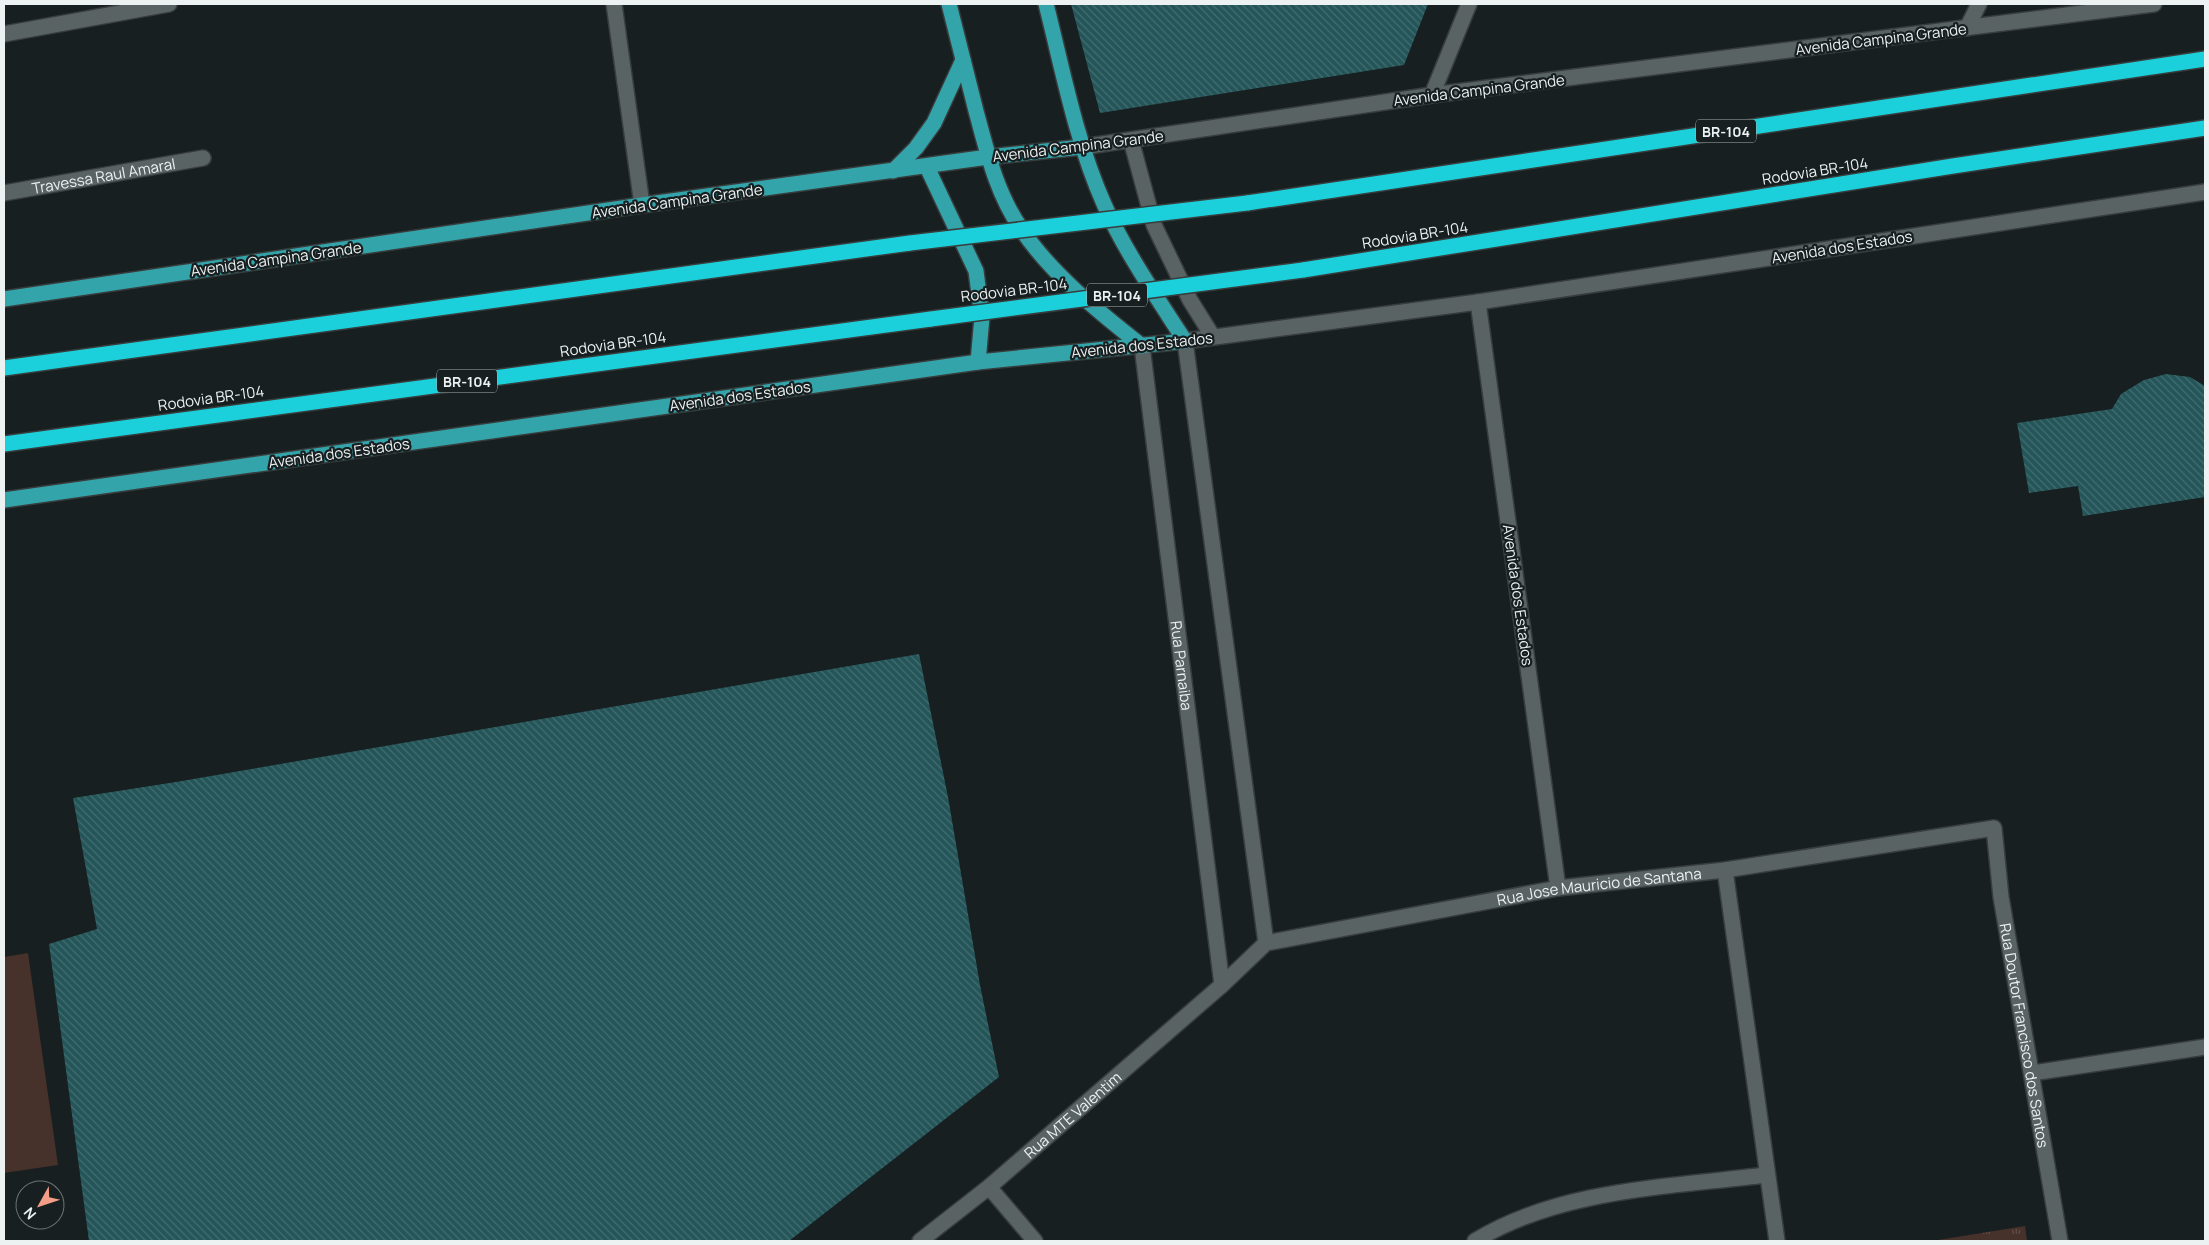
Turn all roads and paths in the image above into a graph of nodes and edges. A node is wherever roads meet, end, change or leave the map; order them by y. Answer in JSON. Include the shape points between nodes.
{"nodes":[{"id":1,"x":169,"y":4,"type":"edge"},
{"id":2,"x":614,"y":4,"type":"edge"},
{"id":3,"x":949,"y":4,"type":"edge"},
{"id":4,"x":1046,"y":4,"type":"edge"},
{"id":5,"x":1469,"y":4,"type":"edge"},
{"id":6,"x":1979,"y":4,"type":"edge"},
{"id":7,"x":2154,"y":4,"type":"edge"},
{"id":8,"x":1967,"y":28,"type":"junction"},
{"id":9,"x":4,"y":34,"type":"edge"},
{"id":10,"x":2205,"y":59,"type":"edge"},
{"id":11,"x":963,"y":60,"type":"junction"},
{"id":12,"x":1432,"y":95,"type":"junction"},
{"id":13,"x":2205,"y":128,"type":"edge"},
{"id":14,"x":1130,"y":140,"type":"junction"},
{"id":15,"x":1082,"y":147,"type":"junction"},
{"id":16,"x":988,"y":157,"type":"junction"},
{"id":17,"x":202,"y":158,"type":"dead end"},
{"id":18,"x":927,"y":167,"type":"junction"},
{"id":19,"x":893,"y":171,"type":"junction"},
{"id":20,"x":2205,"y":192,"type":"edge"},
{"id":21,"x":4,"y":193,"type":"edge"},
{"id":22,"x":642,"y":205,"type":"junction"},
{"id":23,"x":4,"y":299,"type":"edge"},
{"id":24,"x":1478,"y":302,"type":"junction"},
{"id":25,"x":1213,"y":337,"type":"junction"},
{"id":26,"x":1185,"y":341,"type":"junction"},
{"id":27,"x":1142,"y":346,"type":"junction"},
{"id":28,"x":978,"y":362,"type":"junction"},
{"id":29,"x":4,"y":368,"type":"edge"},
{"id":30,"x":4,"y":444,"type":"edge"},
{"id":31,"x":4,"y":500,"type":"edge"},
{"id":32,"x":1994,"y":828,"type":"joint"},
{"id":33,"x":1725,"y":870,"type":"junction"},
{"id":34,"x":1558,"y":888,"type":"junction"},
{"id":35,"x":1266,"y":943,"type":"junction"},
{"id":36,"x":1222,"y":985,"type":"junction"},
{"id":37,"x":2205,"y":1047,"type":"edge"},
{"id":38,"x":2032,"y":1073,"type":"junction"},
{"id":39,"x":1766,"y":1175,"type":"junction"},
{"id":40,"x":989,"y":1187,"type":"junction"},
{"id":41,"x":1479,"y":1240,"type":"edge"},
{"id":42,"x":920,"y":1241,"type":"edge"},
{"id":43,"x":1036,"y":1241,"type":"edge"},
{"id":44,"x":1777,"y":1241,"type":"edge"},
{"id":45,"x":2060,"y":1241,"type":"edge"}],
"edges":[{"from":1,"to":9,"type":"street"},
{"from":2,"to":22,"type":"street"},
{"from":3,"to":11,"type":"main road"},
{"from":4,"to":15,"type":"main road"},
{"from":5,"to":12,"type":"street"},
{"from":6,"to":8,"type":"street"},
{"from":7,"to":8,"type":"street","name":"Avenida Campina Grande"},
{"from":8,"to":12,"type":"street","name":"Avenida Campina Grande"},
{"from":10,"to":29,"type":"highway","number":"BR-104","bridge":true,"via":[[1247,203],[910,242]]},
{"from":11,"to":16,"type":"main road"},
{"from":11,"to":19,"type":"main road","via":[[934,123],[916,148]]},
{"from":12,"to":14,"type":"street","name":"Avenida Campina Grande"},
{"from":13,"to":30,"type":"highway","name":"Rodovia BR-104","number":"BR-104","bridge":true,"via":[[1302,270]]},
{"from":14,"to":15,"type":"street","name":"Avenida Campina Grande"},
{"from":14,"to":25,"type":"street","via":[[1154,225],[1190,300]]},
{"from":15,"to":16,"type":"main road","name":"Avenida Campina Grande"},
{"from":15,"to":26,"type":"main road","via":[[1104,205]]},
{"from":16,"to":18,"type":"main road","name":"Avenida Campina Grande"},
{"from":16,"to":27,"type":"main road","via":[[1000,191],[1020,228],[1055,270]]},
{"from":17,"to":21,"type":"street","name":"Travessa Raul Amaral"},
{"from":18,"to":19,"type":"main road","name":"Avenida Campina Grande"},
{"from":18,"to":28,"type":"main road","via":[[976,271],[982,316]]},
{"from":19,"to":22,"type":"main road","name":"Avenida Campina Grande"},
{"from":20,"to":24,"type":"street","name":"Avenida dos Estados"},
{"from":22,"to":23,"type":"main road","name":"Avenida Campina Grande"},
{"from":24,"to":25,"type":"street","name":"Avenida dos Estados"},
{"from":24,"to":34,"type":"street","name":"Avenida dos Estados"},
{"from":25,"to":26,"type":"street","name":"Avenida dos Estados"},
{"from":26,"to":27,"type":"main road","name":"Avenida dos Estados"},
{"from":26,"to":35,"type":"street"},
{"from":27,"to":28,"type":"main road","name":"Avenida dos Estados"},
{"from":27,"to":36,"type":"street","name":"Rua Parnaiba"},
{"from":28,"to":31,"type":"main road","name":"Avenida dos Estados"},
{"from":32,"to":33,"type":"street","name":"Rua Jose Mauricio de Santana"},
{"from":32,"to":38,"type":"street","name":"Rua Doutor Francisco dos Santos","via":[[2001,897]]},
{"from":33,"to":34,"type":"street","name":"Rua Jose Mauricio de Santana"},
{"from":33,"to":39,"type":"street"},
{"from":34,"to":35,"type":"street","name":"Rua Jose Mauricio de Santana"},
{"from":35,"to":36,"type":"street"},
{"from":36,"to":40,"type":"street","name":"Rua MTE Valentim"},
{"from":37,"to":38,"type":"street"},
{"from":38,"to":45,"type":"street","name":"Rua Doutor Francisco dos Santos"},
{"from":39,"to":41,"type":"street","via":[[1604,1195],[1555,1205],[1515,1220]]},
{"from":39,"to":44,"type":"street"},
{"from":40,"to":42,"type":"street","name":"Rua MTE Valentim"},
{"from":40,"to":43,"type":"street"}]}
